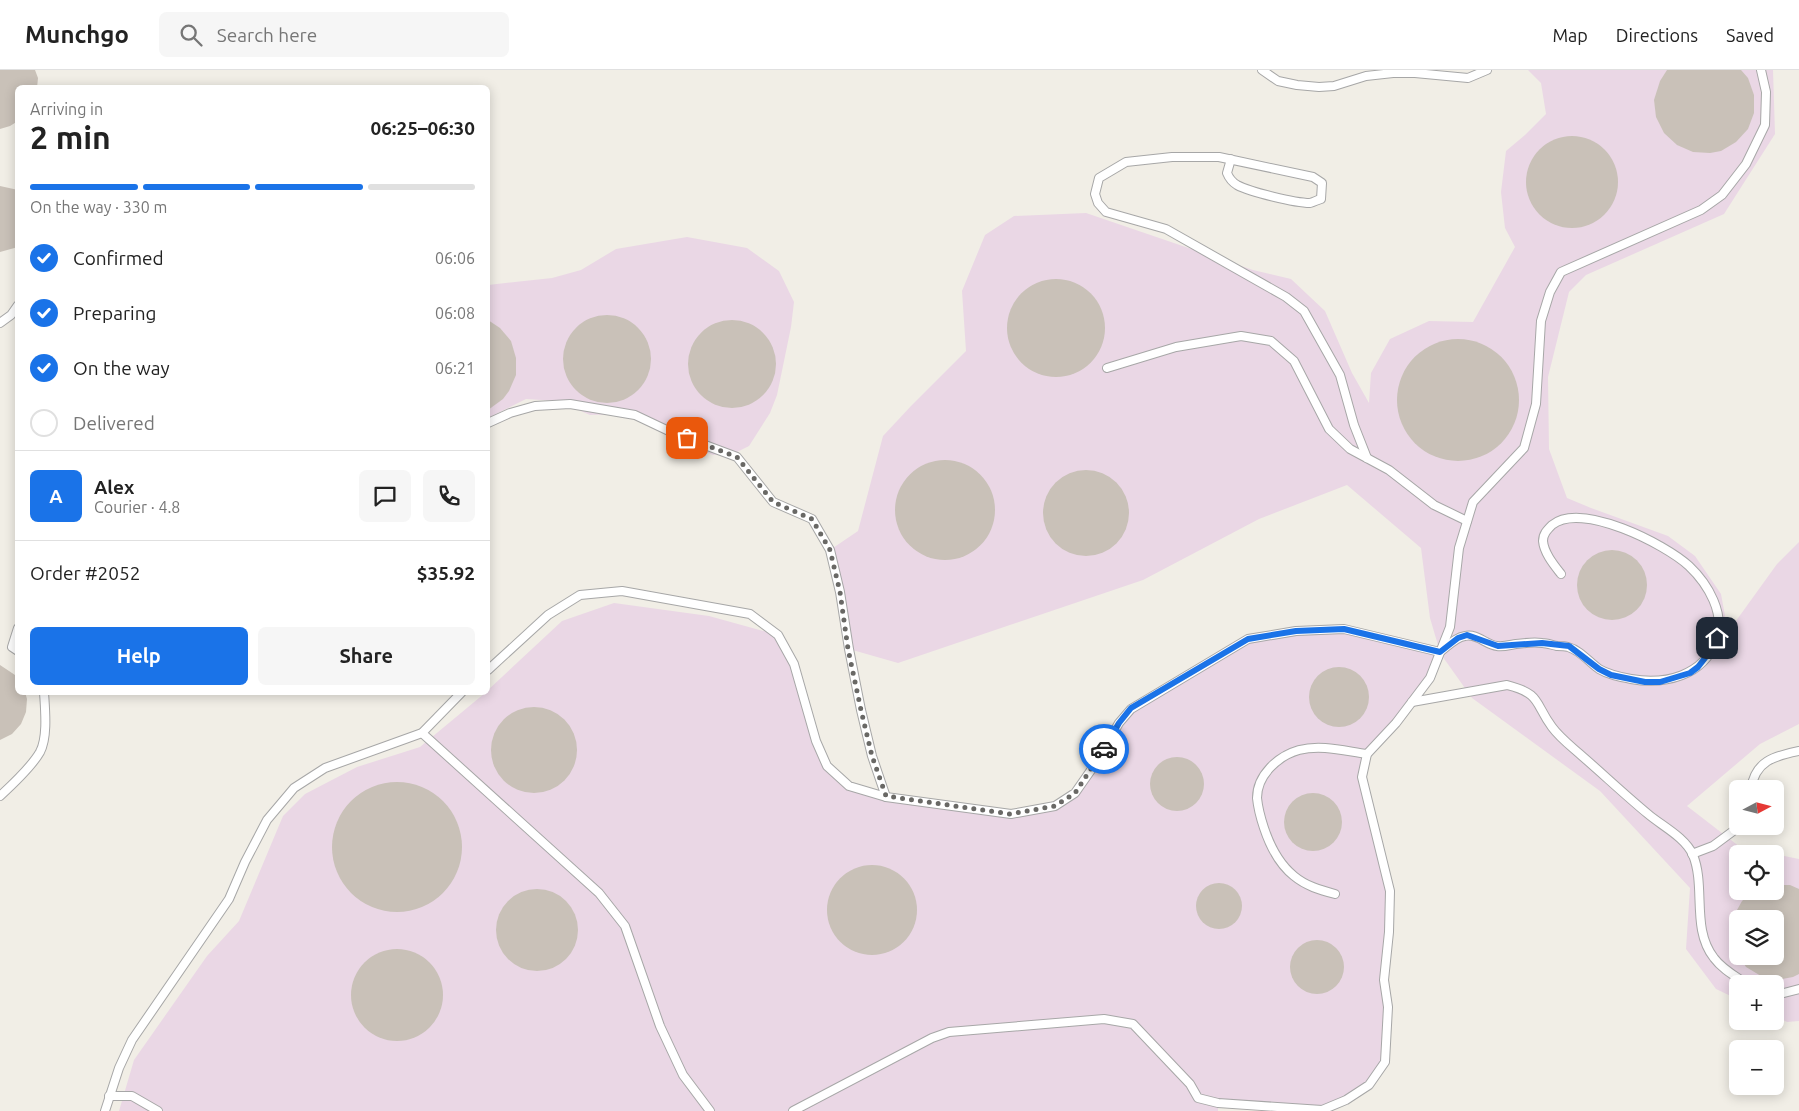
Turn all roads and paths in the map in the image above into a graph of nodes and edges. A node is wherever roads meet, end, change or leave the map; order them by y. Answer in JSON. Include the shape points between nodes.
{"nodes":[{"id":1,"x":1262,"y":70,"type":"edge"},
{"id":2,"x":1487,"y":70,"type":"edge"},
{"id":3,"x":1761,"y":70,"type":"edge"},
{"id":4,"x":1231,"y":159,"type":"junction"},
{"id":5,"x":15,"y":309,"type":"edge"},
{"id":6,"x":0,"y":323,"type":"edge"},
{"id":7,"x":1107,"y":368,"type":"dead end"},
{"id":8,"x":490,"y":422,"type":"edge"},
{"id":9,"x":1367,"y":458,"type":"junction"},
{"id":10,"x":1467,"y":521,"type":"junction"},
{"id":11,"x":1561,"y":574,"type":"dead end"},
{"id":12,"x":15,"y":638,"type":"edge"},
{"id":13,"x":15,"y":649,"type":"edge"},
{"id":14,"x":1440,"y":652,"type":"junction"},
{"id":15,"x":490,"y":668,"type":"edge"},
{"id":16,"x":44,"y":695,"type":"edge"},
{"id":17,"x":459,"y":695,"type":"edge"},
{"id":18,"x":1412,"y":702,"type":"junction"},
{"id":19,"x":422,"y":733,"type":"junction"},
{"id":20,"x":1799,"y":750,"type":"edge"},
{"id":21,"x":1367,"y":754,"type":"junction"},
{"id":22,"x":1752,"y":780,"type":"edge"},
{"id":23,"x":0,"y":796,"type":"edge"},
{"id":24,"x":886,"y":796,"type":"junction"},
{"id":25,"x":1729,"y":834,"type":"edge"},
{"id":26,"x":1692,"y":854,"type":"junction"},
{"id":27,"x":1335,"y":894,"type":"dead end"},
{"id":28,"x":1734,"y":975,"type":"edge"},
{"id":29,"x":1799,"y":989,"type":"edge"},
{"id":30,"x":1784,"y":993,"type":"edge"},
{"id":31,"x":109,"y":1096,"type":"junction"},
{"id":32,"x":105,"y":1111,"type":"edge"},
{"id":33,"x":158,"y":1111,"type":"edge"},
{"id":34,"x":710,"y":1111,"type":"edge"},
{"id":35,"x":793,"y":1111,"type":"edge"}],
"edges":[{"from":1,"to":2,"type":"lane","via":[[1278,81],[1319,87],[1393,73],[1468,78]]},
{"from":3,"to":10,"type":"lane","via":[[1766,92],[1765,125],[1746,164],[1722,196],[1700,210],[1561,272],[1550,292],[1541,321],[1536,404],[1524,448],[1473,502]]},
{"from":4,"to":4,"type":"lane","via":[[1313,176],[1322,183],[1321,198],[1311,203],[1292,201],[1236,185],[1227,174]]},
{"from":4,"to":9,"type":"lane","via":[[1172,157],[1126,162],[1099,178],[1095,194],[1106,212],[1166,229],[1286,297],[1304,311],[1340,375]]},
{"from":5,"to":6,"type":"lane"},
{"from":7,"to":9,"type":"lane","via":[[1176,347],[1241,336],[1271,341],[1294,361],[1329,429],[1350,449]]},
{"from":8,"to":24,"type":"lane","via":[[510,412],[535,406],[570,404],[635,415],[737,457],[773,502],[812,519],[830,550],[861,710]]},
{"from":9,"to":10,"type":"lane","via":[[1389,470],[1434,504]]},
{"from":10,"to":14,"type":"lane","via":[[1459,548],[1450,627]]},
{"from":11,"to":14,"type":"lane","via":[[1548,556],[1543,541],[1545,531],[1558,520],[1568,517],[1593,519],[1664,547],[1689,567],[1713,600],[1719,628],[1712,649],[1690,673],[1660,682],[1611,675],[1569,646],[1542,643],[1498,646],[1467,635]]},
{"from":12,"to":13,"type":"lane","via":[[12,647]]},
{"from":14,"to":18,"type":"lane","via":[[1430,678]]},
{"from":14,"to":24,"type":"lane","via":[[1344,629],[1296,631],[1248,639],[1131,708],[1075,793],[1055,806],[1010,814]]},
{"from":15,"to":24,"type":"lane","via":[[548,615],[580,595],[622,590],[750,614],[778,636],[794,664],[816,741],[827,766],[849,786]]},
{"from":16,"to":23,"type":"lane","via":[[46,725],[41,751]]},
{"from":17,"to":19,"type":"lane"},
{"from":18,"to":21,"type":"lane"},
{"from":18,"to":26,"type":"lane","via":[[1507,685],[1522,689],[1536,699],[1552,727],[1564,740],[1683,841]]},
{"from":19,"to":31,"type":"lane","via":[[325,768],[294,788],[272,813],[229,899],[132,1040]]},
{"from":19,"to":34,"type":"lane","via":[[600,893],[625,926],[660,1026],[682,1075]]},
{"from":20,"to":22,"type":"lane","via":[[1768,760]]},
{"from":21,"to":27,"type":"lane","via":[[1331,748],[1298,750],[1281,758],[1266,771],[1257,797],[1268,842],[1278,859],[1293,876],[1310,887]]},
{"from":21,"to":35,"type":"lane","via":[[1362,777],[1390,891],[1384,980],[1388,1039],[1385,1062],[1369,1085],[1346,1100],[1322,1110],[1218,1103],[1198,1098],[1190,1084],[1133,1024],[1104,1018],[949,1032]]},
{"from":25,"to":26,"type":"lane","via":[[1712,846]]},
{"from":26,"to":28,"type":"lane","via":[[1700,886],[1700,920],[1705,940],[1713,957]]},
{"from":29,"to":30,"type":"lane"},
{"from":31,"to":32,"type":"lane"},
{"from":31,"to":33,"type":"lane","via":[[132,1096]]}]}
